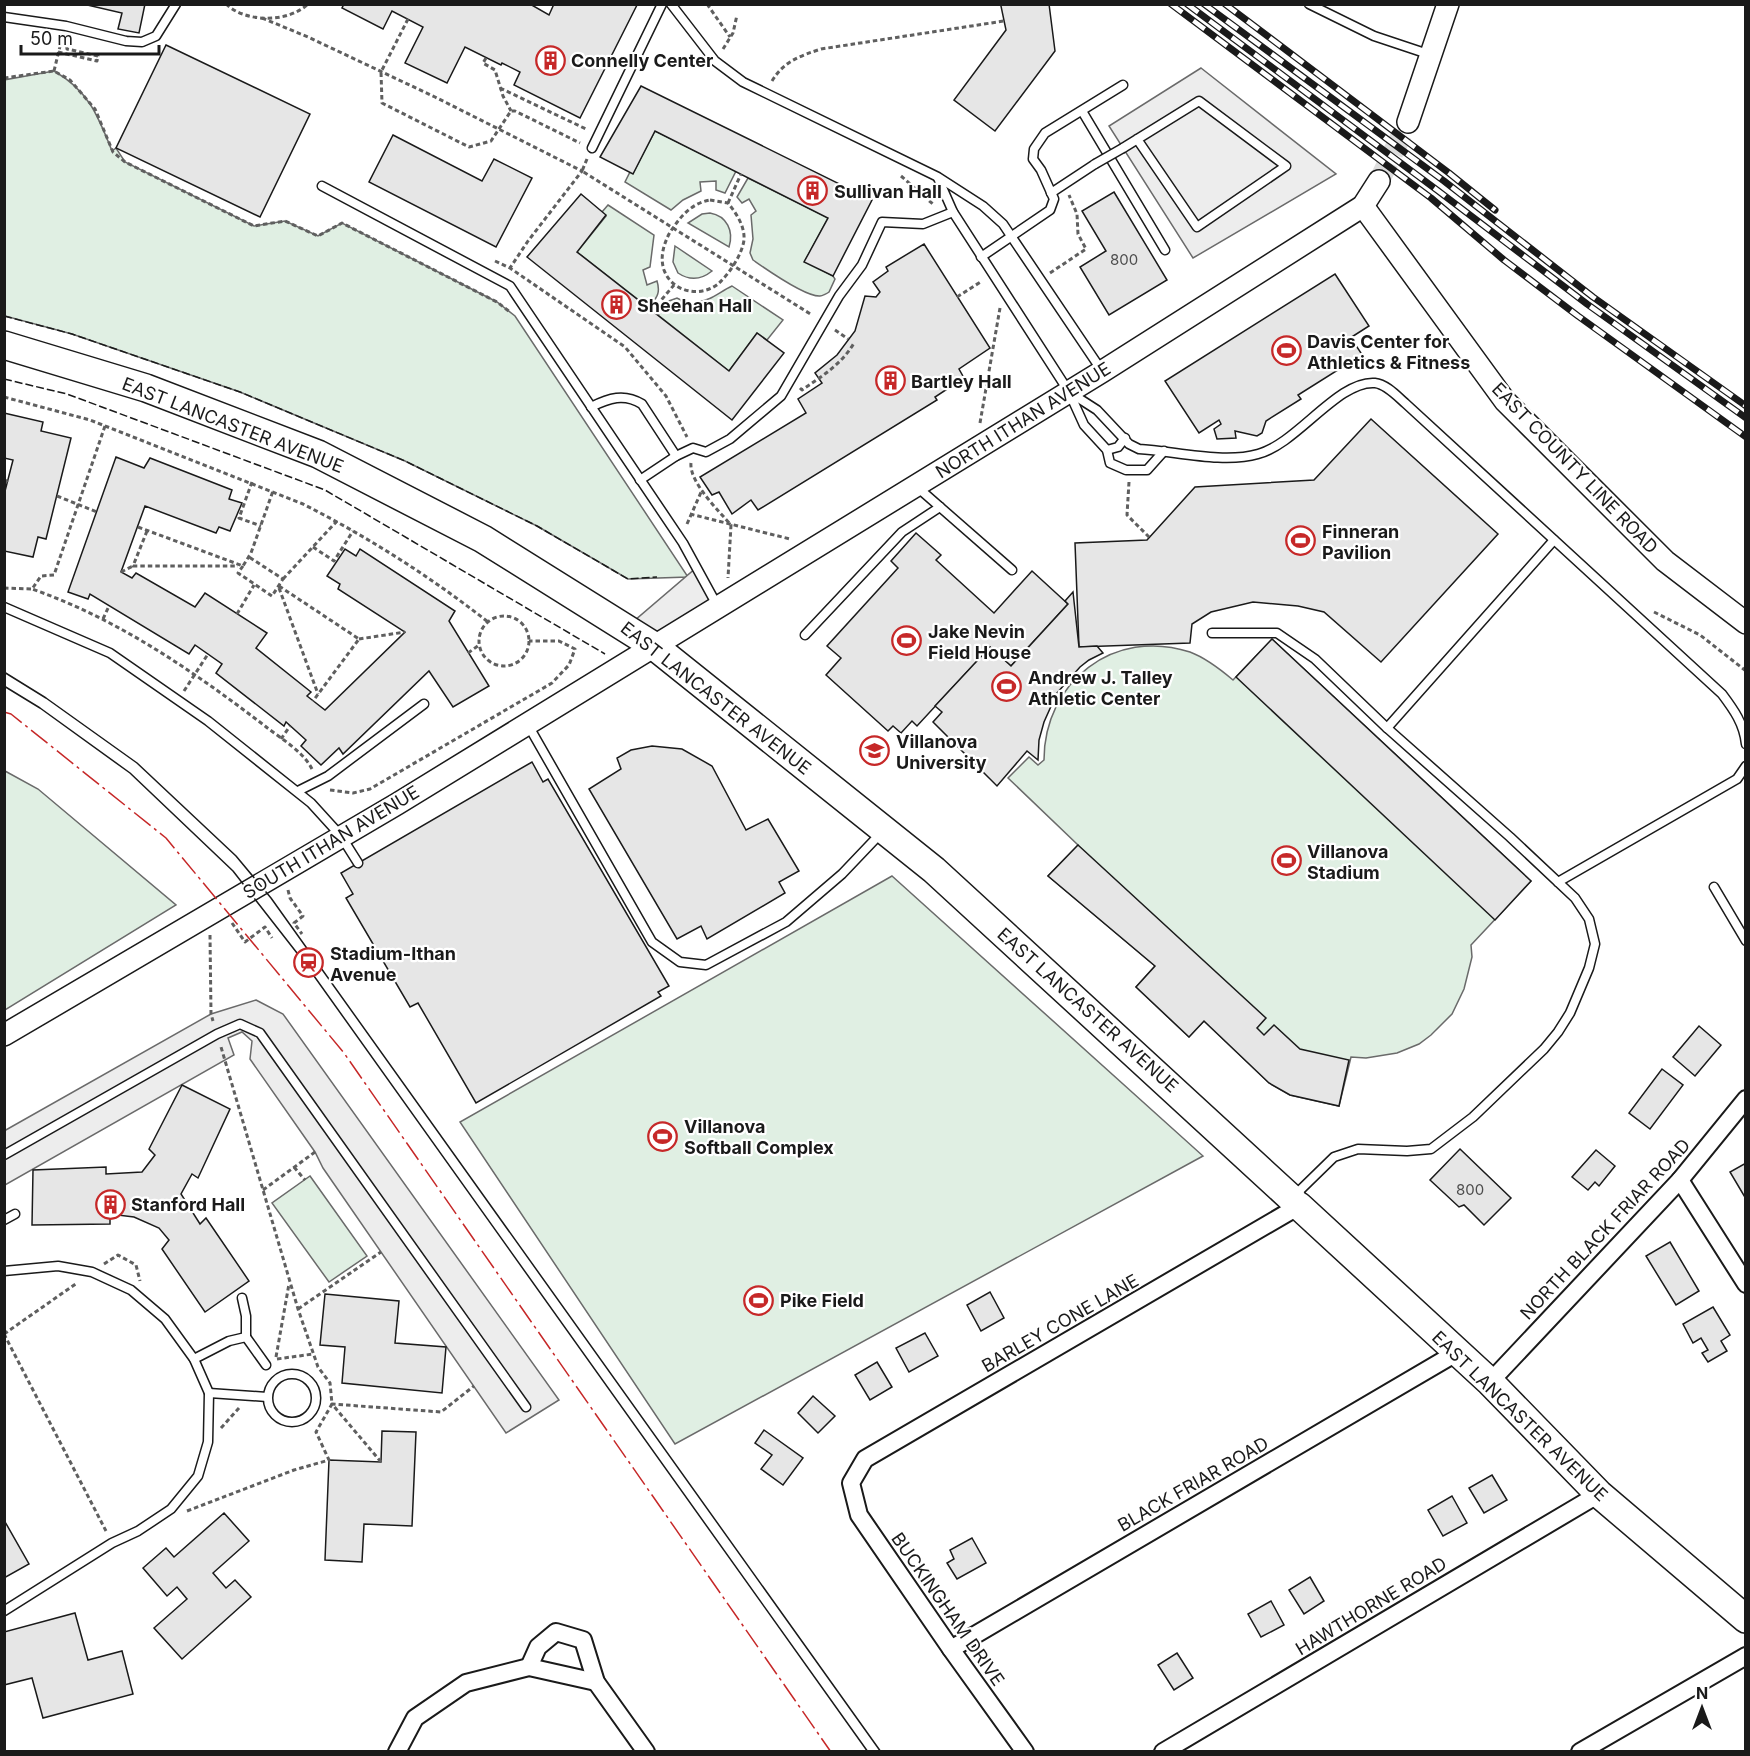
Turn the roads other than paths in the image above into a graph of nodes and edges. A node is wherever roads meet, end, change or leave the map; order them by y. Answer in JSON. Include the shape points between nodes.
{"nodes":[{"id":1,"x":176,"y":4,"type":"edge"},
{"id":2,"x":662,"y":4,"type":"edge"},
{"id":3,"x":671,"y":4,"type":"edge"},
{"id":4,"x":1310,"y":4,"type":"edge"},
{"id":5,"x":1448,"y":4,"type":"edge"},
{"id":6,"x":4,"y":17,"type":"edge"},
{"id":7,"x":1432,"y":56,"type":"junction"},
{"id":8,"x":1123,"y":86,"type":"dead end"},
{"id":9,"x":1082,"y":111,"type":"junction"},
{"id":10,"x":1408,"y":122,"type":"tunnel mouth"},
{"id":11,"x":1137,"y":139,"type":"junction"},
{"id":12,"x":592,"y":148,"type":"road end"},
{"id":13,"x":938,"y":177,"type":"junction"},
{"id":14,"x":1379,"y":181,"type":"tunnel mouth"},
{"id":15,"x":322,"y":186,"type":"dead end"},
{"id":16,"x":1051,"y":193,"type":"junction"},
{"id":17,"x":1364,"y":206,"type":"junction"},
{"id":18,"x":953,"y":212,"type":"junction"},
{"id":19,"x":1012,"y":237,"type":"junction"},
{"id":20,"x":1165,"y":250,"type":"dead end"},
{"id":21,"x":981,"y":257,"type":"junction"},
{"id":22,"x":4,"y":345,"type":"edge"},
{"id":23,"x":1103,"y":371,"type":"junction"},
{"id":24,"x":1069,"y":392,"type":"junction"},
{"id":25,"x":591,"y":408,"type":"junction"},
{"id":26,"x":1125,"y":438,"type":"junction"},
{"id":27,"x":1107,"y":450,"type":"junction"},
{"id":28,"x":1164,"y":451,"type":"junction"},
{"id":29,"x":676,"y":456,"type":"junction"},
{"id":30,"x":640,"y":480,"type":"junction"},
{"id":31,"x":915,"y":486,"type":"junction"},
{"id":32,"x":940,"y":507,"type":"junction"},
{"id":33,"x":1554,"y":540,"type":"junction"},
{"id":34,"x":1012,"y":570,"type":"dead end"},
{"id":35,"x":718,"y":607,"type":"junction"},
{"id":36,"x":4,"y":608,"type":"edge"},
{"id":37,"x":1746,"y":622,"type":"edge"},
{"id":38,"x":1212,"y":633,"type":"dead end"},
{"id":39,"x":806,"y":635,"type":"dead end"},
{"id":40,"x":654,"y":646,"type":"junction"},
{"id":41,"x":424,"y":704,"type":"dead end"},
{"id":42,"x":527,"y":724,"type":"junction"},
{"id":43,"x":1387,"y":728,"type":"junction"},
{"id":44,"x":1746,"y":744,"type":"edge"},
{"id":45,"x":1746,"y":766,"type":"edge"},
{"id":46,"x":298,"y":791,"type":"junction"},
{"id":47,"x":884,"y":830,"type":"junction"},
{"id":48,"x":341,"y":836,"type":"junction"},
{"id":49,"x":358,"y":863,"type":"dead end"},
{"id":50,"x":1558,"y":882,"type":"junction"},
{"id":51,"x":1714,"y":886,"type":"dead end"},
{"id":52,"x":1746,"y":941,"type":"edge"},
{"id":53,"x":4,"y":1035,"type":"edge"},
{"id":54,"x":1746,"y":1099,"type":"edge"},
{"id":55,"x":4,"y":1155,"type":"edge"},
{"id":56,"x":1680,"y":1180,"type":"junction"},
{"id":57,"x":1295,"y":1202,"type":"junction"},
{"id":58,"x":15,"y":1214,"type":"dead end"},
{"id":59,"x":4,"y":1220,"type":"edge"},
{"id":60,"x":4,"y":1271,"type":"edge"},
{"id":61,"x":1746,"y":1284,"type":"edge"},
{"id":62,"x":242,"y":1298,"type":"dead end"},
{"id":63,"x":246,"y":1337,"type":"junction"},
{"id":64,"x":1456,"y":1353,"type":"junction"},
{"id":65,"x":194,"y":1359,"type":"junction"},
{"id":66,"x":266,"y":1365,"type":"dead end"},
{"id":67,"x":1490,"y":1382,"type":"junction"},
{"id":68,"x":208,"y":1393,"type":"junction"},
{"id":69,"x":267,"y":1397,"type":"junction"},
{"id":70,"x":526,"y":1407,"type":"dead end"},
{"id":71,"x":851,"y":1483,"type":"joint"},
{"id":72,"x":1599,"y":1494,"type":"junction"},
{"id":73,"x":4,"y":1611,"type":"edge"},
{"id":74,"x":1746,"y":1619,"type":"edge"},
{"id":75,"x":951,"y":1649,"type":"junction"},
{"id":76,"x":1746,"y":1656,"type":"edge"},
{"id":77,"x":529,"y":1667,"type":"junction"},
{"id":78,"x":596,"y":1682,"type":"junction"},
{"id":79,"x":397,"y":1752,"type":"edge"},
{"id":80,"x":646,"y":1752,"type":"edge"},
{"id":81,"x":1025,"y":1752,"type":"edge"},
{"id":82,"x":1163,"y":1752,"type":"edge"},
{"id":83,"x":1580,"y":1752,"type":"edge"}],
"edges":[{"from":1,"to":6,"type":"lane","via":[[156,36],[142,42]]},
{"from":2,"to":12,"type":"lane"},
{"from":3,"to":13,"type":"lane","via":[[715,61],[743,82]]},
{"from":4,"to":7,"type":"lane","via":[[1374,36]]},
{"from":5,"to":7,"type":"street"},
{"from":7,"to":10,"type":"street"},
{"from":8,"to":9,"type":"lane"},
{"from":9,"to":16,"type":"lane","via":[[1045,134],[1034,149],[1033,159]]},
{"from":9,"to":20,"type":"lane"},
{"from":11,"to":11,"type":"lane","via":[[1199,101],[1286,165],[1197,227]]},
{"from":11,"to":16,"type":"lane","bridge":true},
{"from":13,"to":18,"type":"lane"},
{"from":13,"to":19,"type":"lane","via":[[983,206]]},
{"from":14,"to":17,"type":"street","name":"NORTH ITHAN AVENUE"},
{"from":15,"to":25,"type":"lane","via":[[510,286]]},
{"from":16,"to":19,"type":"lane","via":[[1054,199],[1050,210]]},
{"from":17,"to":23,"type":"street","name":"NORTH ITHAN AVENUE"},
{"from":17,"to":37,"type":"street","name":"EAST COUNTY LINE ROAD","via":[[1505,401],[1665,561]]},
{"from":18,"to":21,"type":"lane"},
{"from":18,"to":29,"type":"lane","via":[[923,224],[882,222],[862,265],[823,322],[781,396],[730,439],[706,452],[693,448]]},
{"from":19,"to":21,"type":"lane"},
{"from":19,"to":23,"type":"lane"},
{"from":21,"to":24,"type":"lane"},
{"from":22,"to":40,"type":"highway","name":"EAST LANCASTER AVENUE","via":[[146,388],[318,454],[483,539]]},
{"from":23,"to":24,"type":"street","name":"NORTH ITHAN AVENUE"},
{"from":24,"to":26,"type":"lane","via":[[1097,410]]},
{"from":24,"to":27,"type":"lane","via":[[1084,425]]},
{"from":24,"to":31,"type":"street","name":"NORTH ITHAN AVENUE","via":[[976,437]]},
{"from":25,"to":29,"type":"lane","via":[[606,400],[634,399],[642,404]]},
{"from":25,"to":30,"type":"lane"},
{"from":26,"to":27,"type":"lane","via":[[1118,447]]},
{"from":26,"to":28,"type":"lane","via":[[1139,449]]},
{"from":27,"to":28,"type":"lane","via":[[1110,463],[1138,472],[1147,470]]},
{"from":28,"to":33,"type":"lane","via":[[1207,456],[1257,455],[1275,448],[1340,396],[1360,385],[1376,383],[1405,403]]},
{"from":29,"to":30,"type":"lane"},
{"from":30,"to":35,"type":"lane","via":[[683,543]]},
{"from":31,"to":32,"type":"lane"},
{"from":31,"to":35,"type":"street","name":"NORTH ITHAN AVENUE"},
{"from":32,"to":34,"type":"lane"},
{"from":32,"to":39,"type":"lane","via":[[902,532]]},
{"from":33,"to":43,"type":"lane"},
{"from":33,"to":44,"type":"lane","via":[[1722,694],[1743,728]]},
{"from":35,"to":40,"type":"street","name":"NORTH ITHAN AVENUE"},
{"from":36,"to":46,"type":"lane","via":[[110,653],[208,721]]},
{"from":38,"to":43,"type":"lane","via":[[1277,633],[1316,659]]},
{"from":40,"to":42,"type":"street","name":"SOUTH ITHAN AVENUE"},
{"from":40,"to":47,"type":"highway","name":"EAST LANCASTER AVENUE"},
{"from":41,"to":46,"type":"lane","via":[[320,780]]},
{"from":42,"to":47,"type":"lane","via":[[652,942],[680,962],[706,965],[786,922],[842,874]]},
{"from":42,"to":48,"type":"street","name":"SOUTH ITHAN AVENUE"},
{"from":43,"to":50,"type":"lane"},
{"from":45,"to":50,"type":"lane","via":[[1737,779]]},
{"from":46,"to":48,"type":"lane"},
{"from":47,"to":57,"type":"highway","name":"EAST LANCASTER AVENUE","via":[[943,878]]},
{"from":48,"to":49,"type":"lane"},
{"from":48,"to":53,"type":"street","name":"SOUTH ITHAN AVENUE"},
{"from":50,"to":57,"type":"lane","via":[[1575,898],[1588,919],[1595,944],[1570,1013],[1544,1049],[1473,1118],[1431,1149],[1358,1149],[1334,1157]]},
{"from":51,"to":52,"type":"lane"},
{"from":54,"to":56,"type":"street","name":"NORTH BLACK FRIAR ROAD"},
{"from":55,"to":70,"type":"lane","via":[[217,1034],[240,1024],[260,1033]]},
{"from":56,"to":61,"type":"street"},
{"from":56,"to":67,"type":"street","name":"NORTH BLACK FRIAR ROAD"},
{"from":57,"to":64,"type":"highway","name":"EAST LANCASTER AVENUE"},
{"from":57,"to":71,"type":"street","name":"BARLEY CONE LANE","via":[[865,1459]]},
{"from":58,"to":59,"type":"lane"},
{"from":60,"to":65,"type":"lane","via":[[58,1266],[92,1272],[131,1290],[165,1319]]},
{"from":62,"to":63,"type":"lane"},
{"from":63,"to":65,"type":"lane"},
{"from":63,"to":66,"type":"lane"},
{"from":64,"to":67,"type":"highway","name":"EAST LANCASTER AVENUE"},
{"from":64,"to":75,"type":"street","name":"BLACK FRIAR ROAD"},
{"from":65,"to":68,"type":"lane"},
{"from":67,"to":72,"type":"highway","name":"EAST LANCASTER AVENUE"},
{"from":68,"to":69,"type":"lane"},
{"from":68,"to":73,"type":"lane","via":[[208,1442],[198,1476],[171,1509]]},
{"from":69,"to":69,"type":"lane","via":[[272,1383],[292,1373],[307,1378],[316,1400],[310,1415],[286,1422],[272,1413]]},
{"from":71,"to":75,"type":"street","name":"BUCKINGHAM DRIVE","via":[[859,1515]]},
{"from":72,"to":74,"type":"highway","name":"EAST LANCASTER AVENUE"},
{"from":72,"to":82,"type":"street","name":"HAWTHORNE ROAD"},
{"from":75,"to":81,"type":"street","name":"BUCKINGHAM DRIVE"},
{"from":76,"to":83,"type":"street"},
{"from":77,"to":78,"type":"street"},
{"from":77,"to":78,"type":"street","via":[[538,1647],[556,1632],[583,1640]]},
{"from":77,"to":79,"type":"street","via":[[466,1683],[415,1718]]},
{"from":78,"to":80,"type":"street"}]}
